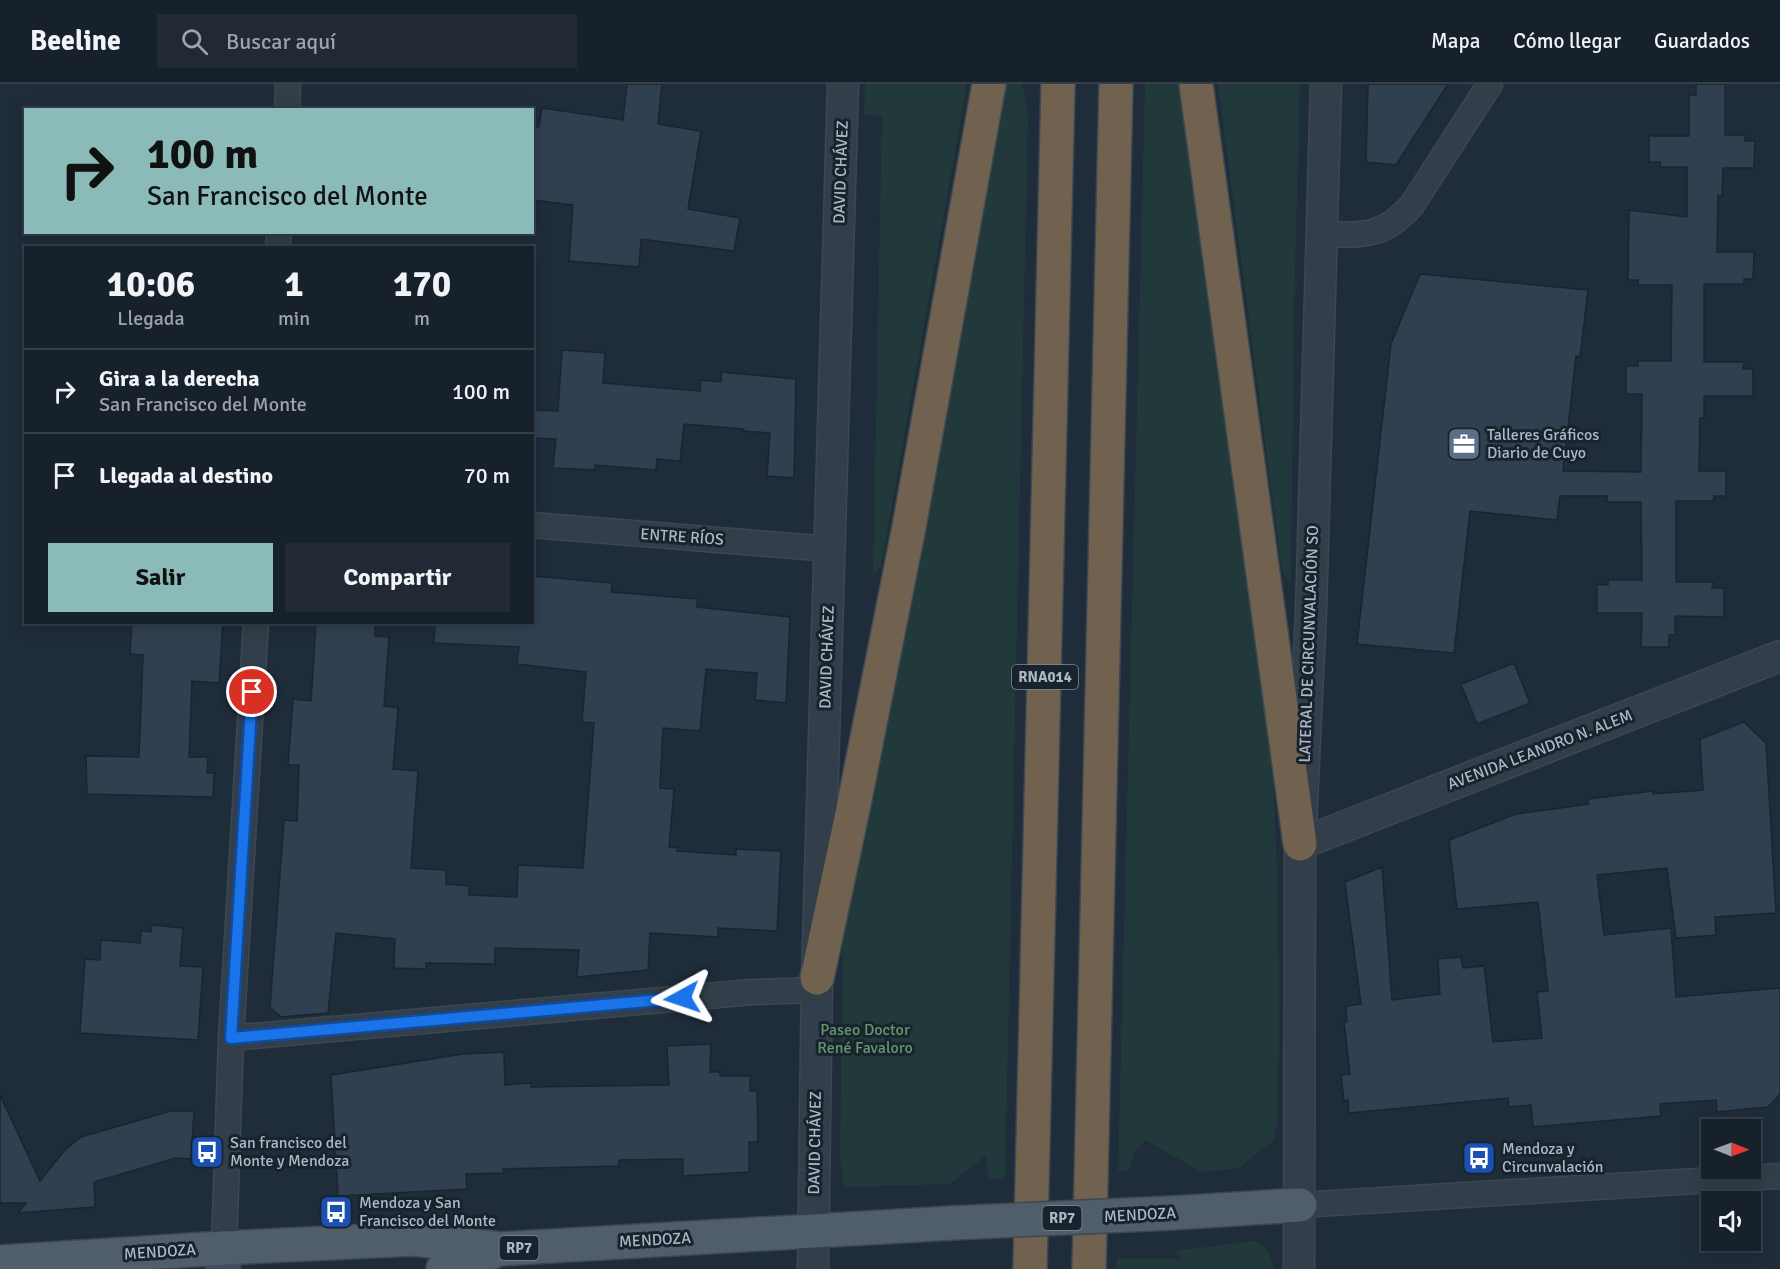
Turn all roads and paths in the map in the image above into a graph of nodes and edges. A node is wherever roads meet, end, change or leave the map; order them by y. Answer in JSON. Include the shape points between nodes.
{"nodes":[{"id":1,"x":288,"y":84,"type":"edge"},
{"id":2,"x":843,"y":84,"type":"edge"},
{"id":3,"x":989,"y":84,"type":"edge"},
{"id":4,"x":1058,"y":84,"type":"edge"},
{"id":5,"x":1116,"y":84,"type":"edge"},
{"id":6,"x":1196,"y":84,"type":"edge"},
{"id":7,"x":1326,"y":84,"type":"edge"},
{"id":8,"x":1490,"y":84,"type":"edge"},
{"id":9,"x":287,"y":108,"type":"edge"},
{"id":10,"x":1322,"y":234,"type":"junction"},
{"id":11,"x":534,"y":525,"type":"edge"},
{"id":12,"x":831,"y":549,"type":"junction"},
{"id":13,"x":256,"y":624,"type":"edge"},
{"id":14,"x":1780,"y":656,"type":"edge"},
{"id":15,"x":1300,"y":844,"type":"junction"},
{"id":16,"x":817,"y":984,"type":"junction"},
{"id":17,"x":231,"y":1038,"type":"junction"},
{"id":18,"x":1780,"y":1176,"type":"edge"},
{"id":19,"x":1300,"y":1205,"type":"junction"},
{"id":20,"x":814,"y":1231,"type":"junction"},
{"id":21,"x":500,"y":1249,"type":"junction"},
{"id":22,"x":223,"y":1258,"type":"edge"},
{"id":23,"x":0,"y":1262,"type":"edge"},
{"id":24,"x":443,"y":1269,"type":"edge"},
{"id":25,"x":813,"y":1269,"type":"edge"},
{"id":26,"x":1030,"y":1269,"type":"edge"},
{"id":27,"x":1089,"y":1269,"type":"edge"},
{"id":28,"x":1299,"y":1269,"type":"edge"}],
"edges":[{"from":1,"to":9,"type":"street"},
{"from":2,"to":12,"type":"street","name":"DAVID CHÁVEZ"},
{"from":3,"to":16,"type":"highway","via":[[907,538]]},
{"from":4,"to":26,"type":"highway","number":"RNA014"},
{"from":5,"to":27,"type":"highway","number":"RNA014"},
{"from":6,"to":15,"type":"highway"},
{"from":7,"to":10,"type":"street","name":"LATERAL DE CIRCUNVALACIÓN SO"},
{"from":8,"to":10,"type":"street","via":[[1399,220],[1368,235]]},
{"from":10,"to":15,"type":"street","name":"LATERAL DE CIRCUNVALACIÓN SO"},
{"from":11,"to":12,"type":"street","name":"ENTRE RÍOS"},
{"from":12,"to":16,"type":"street","name":"DAVID CHÁVEZ"},
{"from":13,"to":17,"type":"street"},
{"from":14,"to":15,"type":"street","name":"AVENIDA LEANDRO N. ALEM"},
{"from":15,"to":19,"type":"street","name":"LATERAL DE CIRCUNVALACIÓN SO"},
{"from":16,"to":17,"type":"street"},
{"from":16,"to":20,"type":"street","name":"DAVID CHÁVEZ"},
{"from":17,"to":22,"type":"street"},
{"from":18,"to":19,"type":"street","name":"MENDOZA"},
{"from":19,"to":20,"type":"main road","name":"MENDOZA","number":"RP7","bridge":true},
{"from":19,"to":28,"type":"street","name":"LATERAL DE CIRCUNVALACIÓN SO"},
{"from":20,"to":21,"type":"main road","name":"MENDOZA","number":"RP7"},
{"from":20,"to":25,"type":"street","name":"DAVID CHÁVEZ"},
{"from":21,"to":22,"type":"main road","name":"MENDOZA","number":"RP7","via":[[415,1239]]},
{"from":21,"to":24,"type":"main road","name":"MENDOZA","number":"RP7"},
{"from":22,"to":23,"type":"main road","name":"MENDOZA","number":"RP7"}]}
